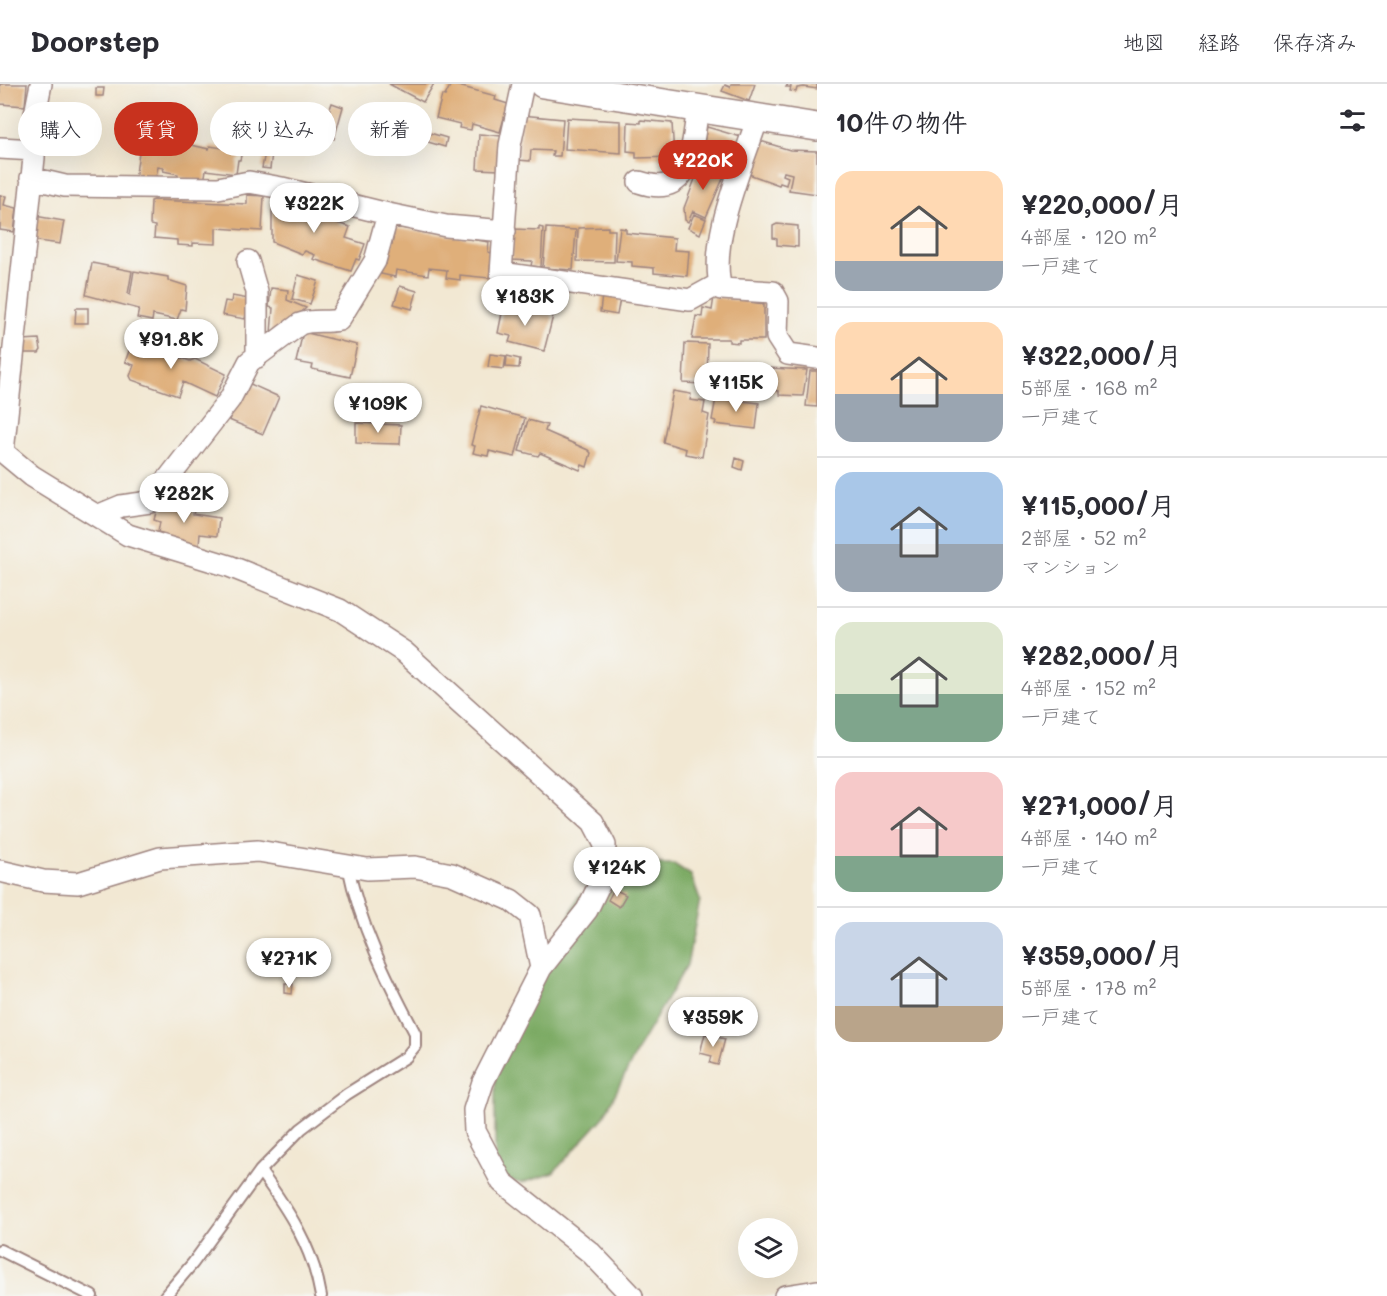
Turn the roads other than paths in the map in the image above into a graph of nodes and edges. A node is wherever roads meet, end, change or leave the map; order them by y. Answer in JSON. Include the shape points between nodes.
{"nodes":[{"id":1,"x":41,"y":84,"type":"edge"},
{"id":2,"x":523,"y":84,"type":"edge"},
{"id":3,"x":543,"y":84,"type":"edge"},
{"id":4,"x":37,"y":102,"type":"edge"},
{"id":5,"x":698,"y":109,"type":"junction"},
{"id":6,"x":757,"y":120,"type":"junction"},
{"id":7,"x":817,"y":127,"type":"edge"},
{"id":8,"x":0,"y":148,"type":"edge"},
{"id":9,"x":18,"y":149,"type":"edge"},
{"id":10,"x":33,"y":156,"type":"edge"},
{"id":11,"x":31,"y":178,"type":"junction"},
{"id":12,"x":639,"y":182,"type":"dead end"},
{"id":13,"x":388,"y":214,"type":"junction"},
{"id":14,"x":505,"y":231,"type":"junction"},
{"id":15,"x":248,"y":261,"type":"dead end"},
{"id":16,"x":719,"y":284,"type":"junction"},
{"id":17,"x":257,"y":357,"type":"junction"},
{"id":18,"x":817,"y":358,"type":"edge"},
{"id":19,"x":2,"y":457,"type":"edge"},
{"id":20,"x":97,"y":516,"type":"junction"},
{"id":21,"x":348,"y":866,"type":"junction"},
{"id":22,"x":0,"y":871,"type":"edge"},
{"id":23,"x":541,"y":968,"type":"junction"},
{"id":24,"x":260,"y":1171,"type":"junction"},
{"id":25,"x":0,"y":1250,"type":"edge"},
{"id":26,"x":817,"y":1291,"type":"edge"},
{"id":27,"x":92,"y":1296,"type":"edge"},
{"id":28,"x":165,"y":1296,"type":"edge"},
{"id":29,"x":321,"y":1296,"type":"edge"},
{"id":30,"x":632,"y":1296,"type":"edge"},
{"id":31,"x":785,"y":1296,"type":"edge"}],
"edges":[{"from":1,"to":4,"type":"street"},
{"from":2,"to":14,"type":"street","via":[[510,145]]},
{"from":3,"to":5,"type":"street"},
{"from":5,"to":6,"type":"street"},
{"from":5,"to":12,"type":"street","via":[[688,164],[681,178],[656,188]]},
{"from":6,"to":7,"type":"street"},
{"from":6,"to":16,"type":"street","via":[[722,227],[716,267]]},
{"from":8,"to":9,"type":"street"},
{"from":10,"to":11,"type":"street"},
{"from":11,"to":13,"type":"street","via":[[64,186],[218,188],[249,182]]},
{"from":11,"to":19,"type":"street"},
{"from":13,"to":14,"type":"street","via":[[446,226]]},
{"from":13,"to":17,"type":"street","via":[[375,261],[339,320],[309,320],[300,324]]},
{"from":14,"to":16,"type":"street","via":[[501,273],[690,300]]},
{"from":15,"to":17,"type":"street","via":[[257,292]]},
{"from":16,"to":18,"type":"street","via":[[721,289],[773,292],[778,301],[777,337],[788,354]]},
{"from":17,"to":20,"type":"street","via":[[249,362],[230,399],[150,502],[122,506]]},
{"from":19,"to":20,"type":"street"},
{"from":20,"to":23,"type":"street","via":[[128,535],[229,566],[340,610],[404,652],[593,822],[605,845],[603,877],[586,910]]},
{"from":21,"to":22,"type":"street","via":[[258,851],[160,858],[78,883]]},
{"from":21,"to":23,"type":"street","via":[[415,867],[452,874],[511,900],[530,915]]},
{"from":21,"to":24,"type":"lane","via":[[354,899],[380,964],[415,1033],[415,1046],[390,1070],[348,1094],[301,1129]]},
{"from":23,"to":30,"type":"street","via":[[483,1082],[474,1110],[476,1131],[502,1182],[591,1253]]},
{"from":24,"to":28,"type":"lane"},
{"from":24,"to":29,"type":"lane","via":[[296,1222],[315,1266]]},
{"from":25,"to":27,"type":"lane"},
{"from":26,"to":31,"type":"street"}]}
